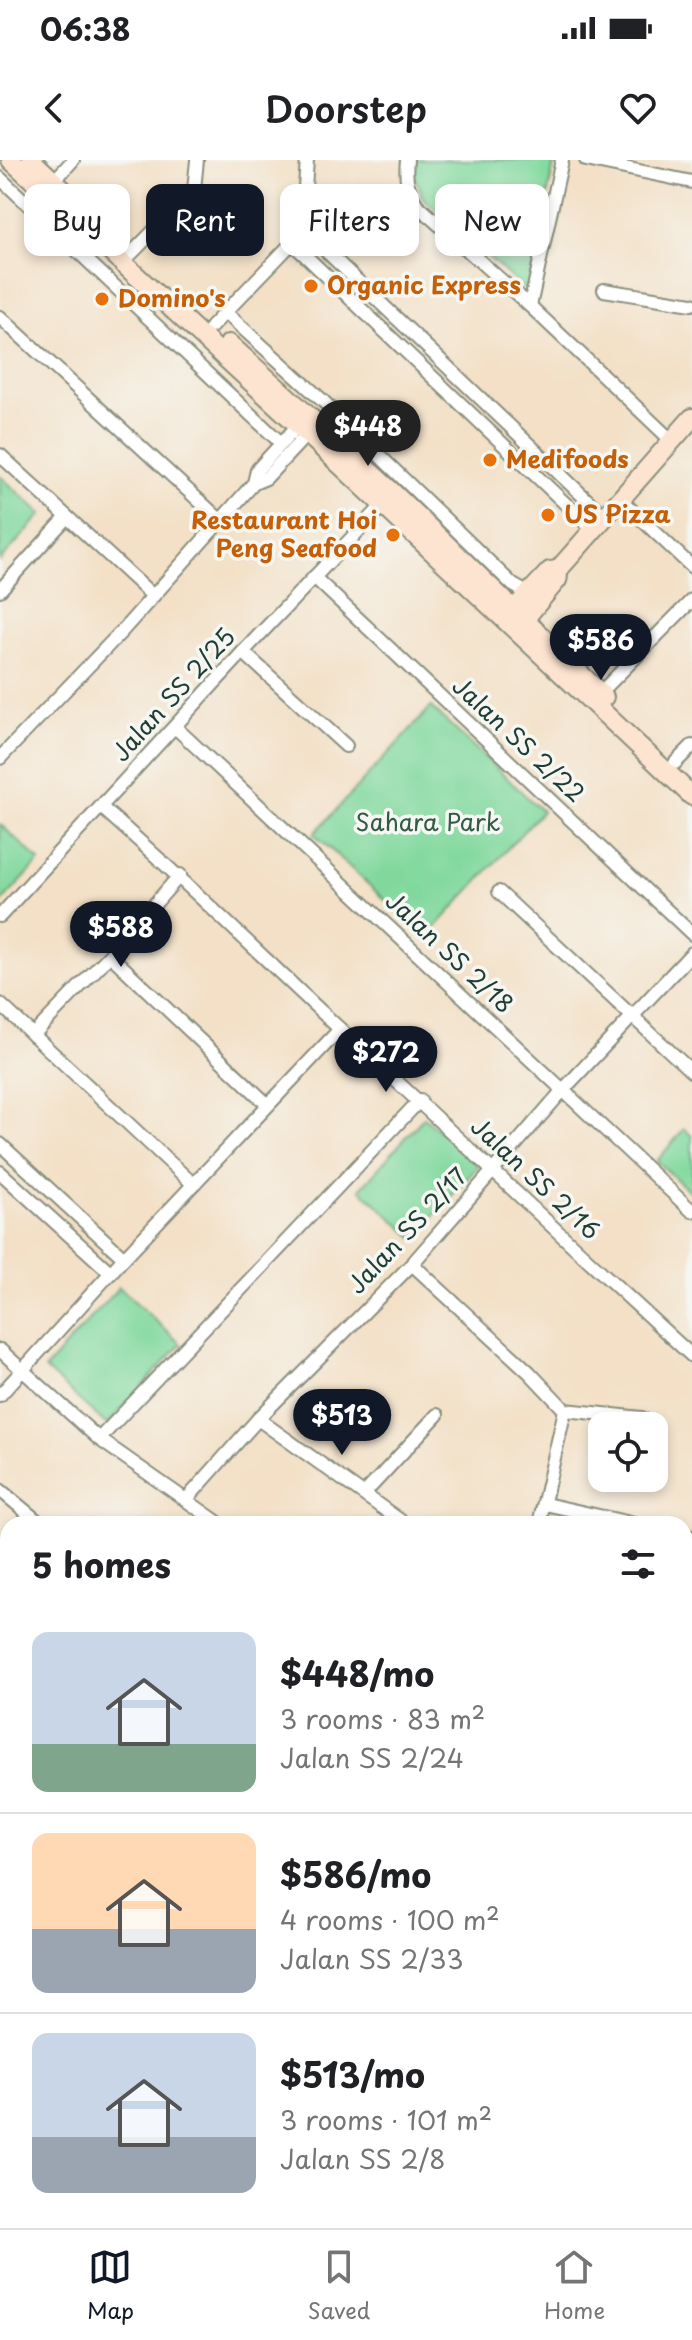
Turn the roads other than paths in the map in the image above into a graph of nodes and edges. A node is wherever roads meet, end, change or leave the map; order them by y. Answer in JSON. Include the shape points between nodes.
{"nodes":[{"id":1,"x":73,"y":160,"type":"edge"},
{"id":2,"x":197,"y":160,"type":"edge"},
{"id":3,"x":307,"y":160,"type":"edge"},
{"id":4,"x":407,"y":160,"type":"edge"},
{"id":5,"x":562,"y":160,"type":"edge"},
{"id":6,"x":586,"y":160,"type":"edge"},
{"id":7,"x":14,"y":162,"type":"edge"},
{"id":8,"x":0,"y":178,"type":"edge"},
{"id":9,"x":54,"y":181,"type":"junction"},
{"id":10,"x":692,"y":182,"type":"edge"},
{"id":11,"x":305,"y":184,"type":"edge"},
{"id":12,"x":131,"y":254,"type":"junction"},
{"id":13,"x":280,"y":256,"type":"edge"},
{"id":14,"x":306,"y":256,"type":"edge"},
{"id":15,"x":330,"y":256,"type":"edge"},
{"id":16,"x":604,"y":290,"type":"dead end"},
{"id":17,"x":692,"y":304,"type":"edge"},
{"id":18,"x":530,"y":306,"type":"junction"},
{"id":19,"x":226,"y":313,"type":"junction"},
{"id":20,"x":0,"y":317,"type":"edge"},
{"id":21,"x":211,"y":327,"type":"junction"},
{"id":22,"x":692,"y":418,"type":"edge"},
{"id":23,"x":308,"y":424,"type":"junction"},
{"id":24,"x":672,"y":441,"type":"junction"},
{"id":25,"x":281,"y":443,"type":"junction"},
{"id":26,"x":0,"y":455,"type":"edge"},
{"id":27,"x":254,"y":483,"type":"junction"},
{"id":28,"x":620,"y":499,"type":"junction"},
{"id":29,"x":383,"y":505,"type":"junction"},
{"id":30,"x":67,"y":517,"type":"junction"},
{"id":31,"x":221,"y":521,"type":"junction"},
{"id":32,"x":599,"y":523,"type":"junction"},
{"id":33,"x":692,"y":567,"type":"edge"},
{"id":34,"x":314,"y":577,"type":"junction"},
{"id":35,"x":0,"y":590,"type":"edge"},
{"id":36,"x":496,"y":593,"type":"junction"},
{"id":37,"x":153,"y":596,"type":"junction"},
{"id":38,"x":533,"y":599,"type":"junction"},
{"id":39,"x":692,"y":600,"type":"edge"},
{"id":40,"x":514,"y":620,"type":"junction"},
{"id":41,"x":540,"y":637,"type":"junction"},
{"id":42,"x":243,"y":652,"type":"junction"},
{"id":43,"x":600,"y":693,"type":"junction"},
{"id":44,"x":175,"y":727,"type":"junction"},
{"id":45,"x":346,"y":746,"type":"dead end"},
{"id":46,"x":692,"y":746,"type":"edge"},
{"id":47,"x":0,"y":758,"type":"edge"},
{"id":48,"x":675,"y":763,"type":"junction"},
{"id":49,"x":692,"y":779,"type":"edge"},
{"id":50,"x":692,"y":796,"type":"edge"},
{"id":51,"x":101,"y":807,"type":"junction"},
{"id":52,"x":180,"y":875,"type":"junction"},
{"id":53,"x":499,"y":892,"type":"dead end"},
{"id":54,"x":0,"y":916,"type":"edge"},
{"id":55,"x":692,"y":934,"type":"edge"},
{"id":56,"x":692,"y":953,"type":"edge"},
{"id":57,"x":110,"y":955,"type":"junction"},
{"id":58,"x":0,"y":1004,"type":"edge"},
{"id":59,"x":632,"y":1016,"type":"junction"},
{"id":60,"x":340,"y":1029,"type":"junction"},
{"id":61,"x":33,"y":1035,"type":"junction"},
{"id":62,"x":692,"y":1072,"type":"edge"},
{"id":63,"x":563,"y":1090,"type":"junction"},
{"id":64,"x":420,"y":1100,"type":"junction"},
{"id":65,"x":268,"y":1105,"type":"junction"},
{"id":66,"x":0,"y":1144,"type":"edge"},
{"id":67,"x":493,"y":1170,"type":"junction"},
{"id":68,"x":0,"y":1172,"type":"edge"},
{"id":69,"x":193,"y":1184,"type":"junction"},
{"id":70,"x":692,"y":1211,"type":"edge"},
{"id":71,"x":124,"y":1258,"type":"junction"},
{"id":72,"x":412,"y":1264,"type":"junction"},
{"id":73,"x":111,"y":1273,"type":"junction"},
{"id":74,"x":0,"y":1350,"type":"edge"},
{"id":75,"x":692,"y":1356,"type":"edge"},
{"id":76,"x":21,"y":1371,"type":"junction"},
{"id":77,"x":0,"y":1395,"type":"edge"},
{"id":78,"x":565,"y":1410,"type":"junction"},
{"id":79,"x":588,"y":1412,"type":"edge"},
{"id":80,"x":437,"y":1415,"type":"dead end"},
{"id":81,"x":258,"y":1419,"type":"junction"},
{"id":82,"x":99,"y":1439,"type":"junction"},
{"id":83,"x":0,"y":1490,"type":"edge"},
{"id":84,"x":364,"y":1494,"type":"junction"},
{"id":85,"x":186,"y":1500,"type":"junction"},
{"id":86,"x":545,"y":1504,"type":"junction"},
{"id":87,"x":31,"y":1516,"type":"edge"},
{"id":88,"x":209,"y":1516,"type":"edge"},
{"id":89,"x":394,"y":1516,"type":"edge"},
{"id":90,"x":541,"y":1516,"type":"edge"},
{"id":91,"x":599,"y":1516,"type":"edge"}],
"edges":[{"from":1,"to":9,"type":"street"},
{"from":2,"to":12,"type":"street","via":[[194,190]]},
{"from":3,"to":11,"type":"street"},
{"from":4,"to":18,"type":"street","via":[[408,191],[417,205]]},
{"from":5,"to":18,"type":"street"},
{"from":6,"to":10,"type":"street"},
{"from":7,"to":9,"type":"main road"},
{"from":7,"to":23,"type":"main road"},
{"from":8,"to":25,"type":"street"},
{"from":9,"to":12,"type":"main road"},
{"from":12,"to":21,"type":"main road"},
{"from":13,"to":19,"type":"street"},
{"from":14,"to":32,"type":"street"},
{"from":15,"to":32,"type":"street"},
{"from":16,"to":17,"type":"street"},
{"from":18,"to":24,"type":"street"},
{"from":19,"to":21,"type":"street"},
{"from":19,"to":38,"type":"street"},
{"from":20,"to":31,"type":"street"},
{"from":21,"to":23,"type":"main road"},
{"from":22,"to":24,"type":"main road"},
{"from":23,"to":25,"type":"street"},
{"from":23,"to":27,"type":"street","via":[[266,478]]},
{"from":23,"to":29,"type":"main road"},
{"from":23,"to":36,"type":"main road"},
{"from":24,"to":28,"type":"main road"},
{"from":25,"to":27,"type":"street","via":[[257,470]]},
{"from":26,"to":30,"type":"street"},
{"from":27,"to":31,"type":"street"},
{"from":28,"to":32,"type":"main road"},
{"from":28,"to":33,"type":"street"},
{"from":29,"to":34,"type":"street","name":"Jalan SS 2/25"},
{"from":29,"to":40,"type":"main road"},
{"from":30,"to":35,"type":"street"},
{"from":30,"to":37,"type":"street"},
{"from":31,"to":37,"type":"street"},
{"from":32,"to":38,"type":"main road","via":[[558,570],[550,571]]},
{"from":34,"to":42,"type":"street","name":"Jalan SS 2/25"},
{"from":34,"to":55,"type":"street","name":"Jalan SS 2/22"},
{"from":36,"to":38,"type":"main road"},
{"from":36,"to":40,"type":"main road"},
{"from":37,"to":47,"type":"street"},
{"from":38,"to":40,"type":"main road"},
{"from":38,"to":41,"type":"main road"},
{"from":39,"to":43,"type":"street"},
{"from":40,"to":41,"type":"main road"},
{"from":40,"to":50,"type":"main road"},
{"from":41,"to":43,"type":"main road"},
{"from":42,"to":44,"type":"street","name":"Jalan SS 2/25"},
{"from":42,"to":45,"type":"street"},
{"from":43,"to":48,"type":"main road"},
{"from":44,"to":51,"type":"street","name":"Jalan SS 2/25"},
{"from":44,"to":63,"type":"street","name":"Jalan SS 2/18"},
{"from":46,"to":48,"type":"street"},
{"from":48,"to":49,"type":"main road"},
{"from":51,"to":52,"type":"street","name":"Jalan SS 2/16"},
{"from":51,"to":54,"type":"street","name":"Jalan SS 2/25"},
{"from":52,"to":57,"type":"street"},
{"from":52,"to":60,"type":"street","name":"Jalan SS 2/16"},
{"from":53,"to":59,"type":"street"},
{"from":56,"to":59,"type":"street","name":"Jalan SS 2/17"},
{"from":57,"to":61,"type":"street"},
{"from":57,"to":65,"type":"street"},
{"from":58,"to":61,"type":"street"},
{"from":59,"to":62,"type":"street"},
{"from":59,"to":63,"type":"street","name":"Jalan SS 2/17"},
{"from":60,"to":64,"type":"street","name":"Jalan SS 2/16"},
{"from":60,"to":65,"type":"street"},
{"from":61,"to":69,"type":"street"},
{"from":63,"to":67,"type":"street","name":"Jalan SS 2/17"},
{"from":63,"to":70,"type":"street","name":"Jalan SS 2/18"},
{"from":64,"to":67,"type":"street","name":"Jalan SS 2/16"},
{"from":64,"to":82,"type":"street"},
{"from":65,"to":69,"type":"street"},
{"from":66,"to":71,"type":"street"},
{"from":67,"to":72,"type":"street","name":"Jalan SS 2/17"},
{"from":67,"to":75,"type":"street","name":"Jalan SS 2/16"},
{"from":68,"to":73,"type":"street"},
{"from":69,"to":71,"type":"street"},
{"from":71,"to":73,"type":"street"},
{"from":72,"to":78,"type":"street"},
{"from":72,"to":81,"type":"street","name":"Jalan SS 2/17"},
{"from":73,"to":76,"type":"street"},
{"from":74,"to":76,"type":"street"},
{"from":76,"to":77,"type":"street"},
{"from":76,"to":82,"type":"street"},
{"from":78,"to":79,"type":"street"},
{"from":78,"to":86,"type":"street"},
{"from":80,"to":84,"type":"street"},
{"from":81,"to":84,"type":"street"},
{"from":81,"to":85,"type":"street","name":"Jalan SS 2/17"},
{"from":82,"to":85,"type":"street"},
{"from":83,"to":87,"type":"street"},
{"from":84,"to":89,"type":"street"},
{"from":85,"to":88,"type":"street"},
{"from":86,"to":90,"type":"street"},
{"from":86,"to":91,"type":"street"}]}
